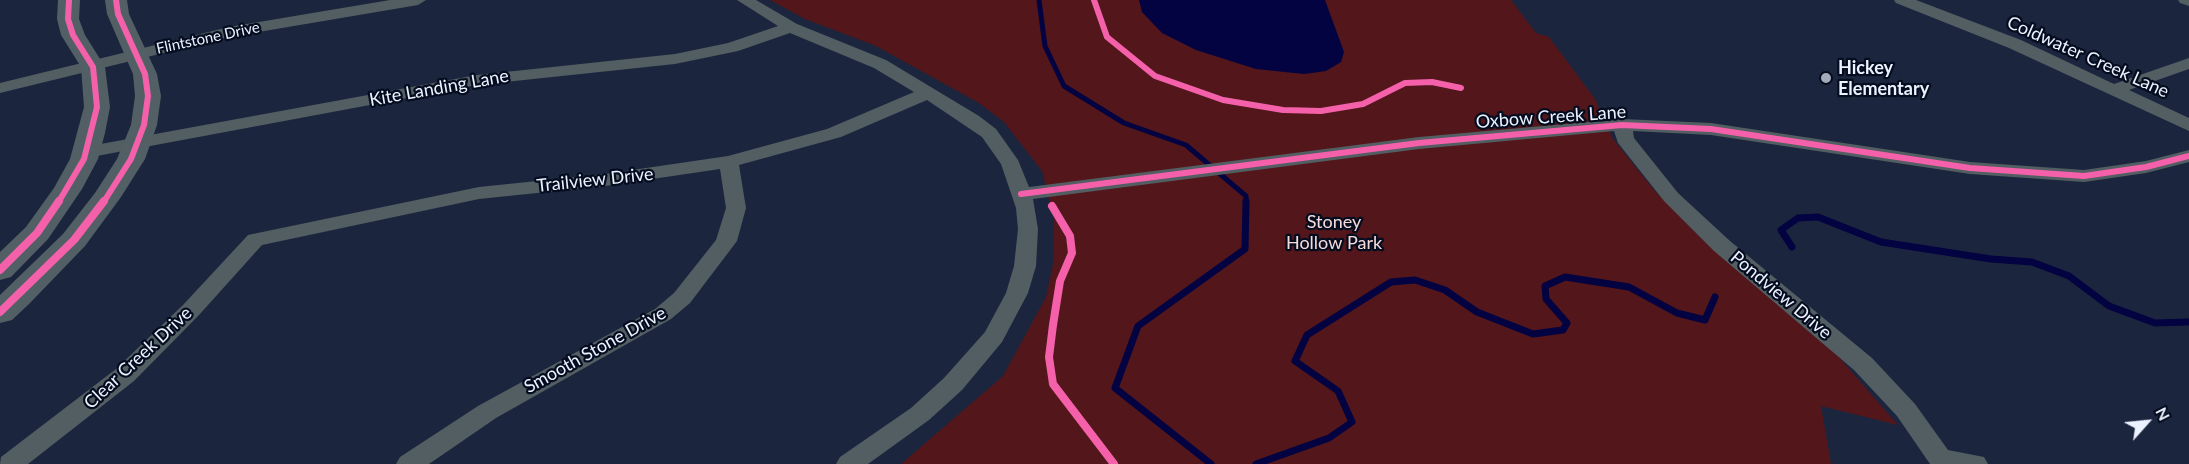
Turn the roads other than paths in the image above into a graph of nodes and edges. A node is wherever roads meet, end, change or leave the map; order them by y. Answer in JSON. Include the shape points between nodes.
{"nodes":[{"id":1,"x":69,"y":0,"type":"edge"},
{"id":2,"x":116,"y":0,"type":"edge"},
{"id":3,"x":418,"y":0,"type":"edge"},
{"id":4,"x":746,"y":0,"type":"edge"},
{"id":5,"x":1903,"y":0,"type":"edge"},
{"id":6,"x":791,"y":27,"type":"junction"},
{"id":7,"x":136,"y":54,"type":"junction"},
{"id":8,"x":2189,"y":63,"type":"edge"},
{"id":9,"x":93,"y":67,"type":"junction"},
{"id":10,"x":0,"y":88,"type":"edge"},
{"id":11,"x":2116,"y":89,"type":"junction"},
{"id":12,"x":928,"y":93,"type":"junction"},
{"id":13,"x":1622,"y":124,"type":"junction"},
{"id":14,"x":2189,"y":125,"type":"edge"},
{"id":15,"x":137,"y":142,"type":"junction"},
{"id":16,"x":86,"y":152,"type":"junction"},
{"id":17,"x":2189,"y":156,"type":"edge"},
{"id":18,"x":729,"y":162,"type":"junction"},
{"id":19,"x":1021,"y":194,"type":"junction"},
{"id":20,"x":255,"y":240,"type":"joint"},
{"id":21,"x":0,"y":270,"type":"edge"},
{"id":22,"x":0,"y":312,"type":"edge"},
{"id":23,"x":1943,"y":462,"type":"edge"},
{"id":24,"x":10,"y":464,"type":"edge"},
{"id":25,"x":409,"y":464,"type":"edge"},
{"id":26,"x":849,"y":464,"type":"edge"},
{"id":27,"x":1975,"y":464,"type":"edge"}],
"edges":[{"from":1,"to":9,"type":"main road","via":[[68,19]]},
{"from":2,"to":7,"type":"main road"},
{"from":3,"to":7,"type":"street","name":"Flintstone Drive","via":[[229,32]]},
{"from":4,"to":6,"type":"street"},
{"from":5,"to":11,"type":"street","name":"Coldwater Creek Lane"},
{"from":6,"to":12,"type":"street","via":[[861,55]]},
{"from":6,"to":15,"type":"street","name":"Kite Landing Lane","via":[[732,47],[685,57],[477,80]]},
{"from":7,"to":9,"type":"street","name":"Flintstone Drive"},
{"from":7,"to":15,"type":"main road","via":[[145,74],[148,96]]},
{"from":8,"to":11,"type":"street"},
{"from":9,"to":10,"type":"street","name":"Flintstone Drive"},
{"from":9,"to":16,"type":"main road","via":[[97,107]]},
{"from":11,"to":14,"type":"street","name":"Coldwater Creek Lane"},
{"from":12,"to":18,"type":"street","name":"Trailview Drive","via":[[834,133]]},
{"from":12,"to":19,"type":"street","via":[[989,133],[1011,164]]},
{"from":13,"to":17,"type":"street","name":"Oxbow Creek Lane","via":[[1711,129],[1970,168],[2084,176]]},
{"from":13,"to":19,"type":"street","name":"Oxbow Creek Lane","via":[[1419,143]]},
{"from":13,"to":23,"type":"street","name":"Pondview Drive","via":[[1625,139],[1671,197],[1722,246],[1863,364],[1906,410]]},
{"from":15,"to":16,"type":"street","name":"Kite Landing Lane"},
{"from":15,"to":22,"type":"main road","via":[[113,187],[74,240]]},
{"from":16,"to":21,"type":"main road","via":[[68,189],[37,233]]},
{"from":18,"to":20,"type":"street","name":"Trailview Drive","via":[[479,193]]},
{"from":18,"to":25,"type":"street","name":"Smooth Stone Drive","via":[[736,208],[726,241],[682,298],[655,319],[486,412]]},
{"from":19,"to":26,"type":"street","via":[[1028,220],[1025,266],[1017,293],[994,336],[953,384],[920,414]]},
{"from":20,"to":24,"type":"street","name":"Clear Creek Drive","via":[[125,375]]},
{"from":23,"to":27,"type":"street"}]}
